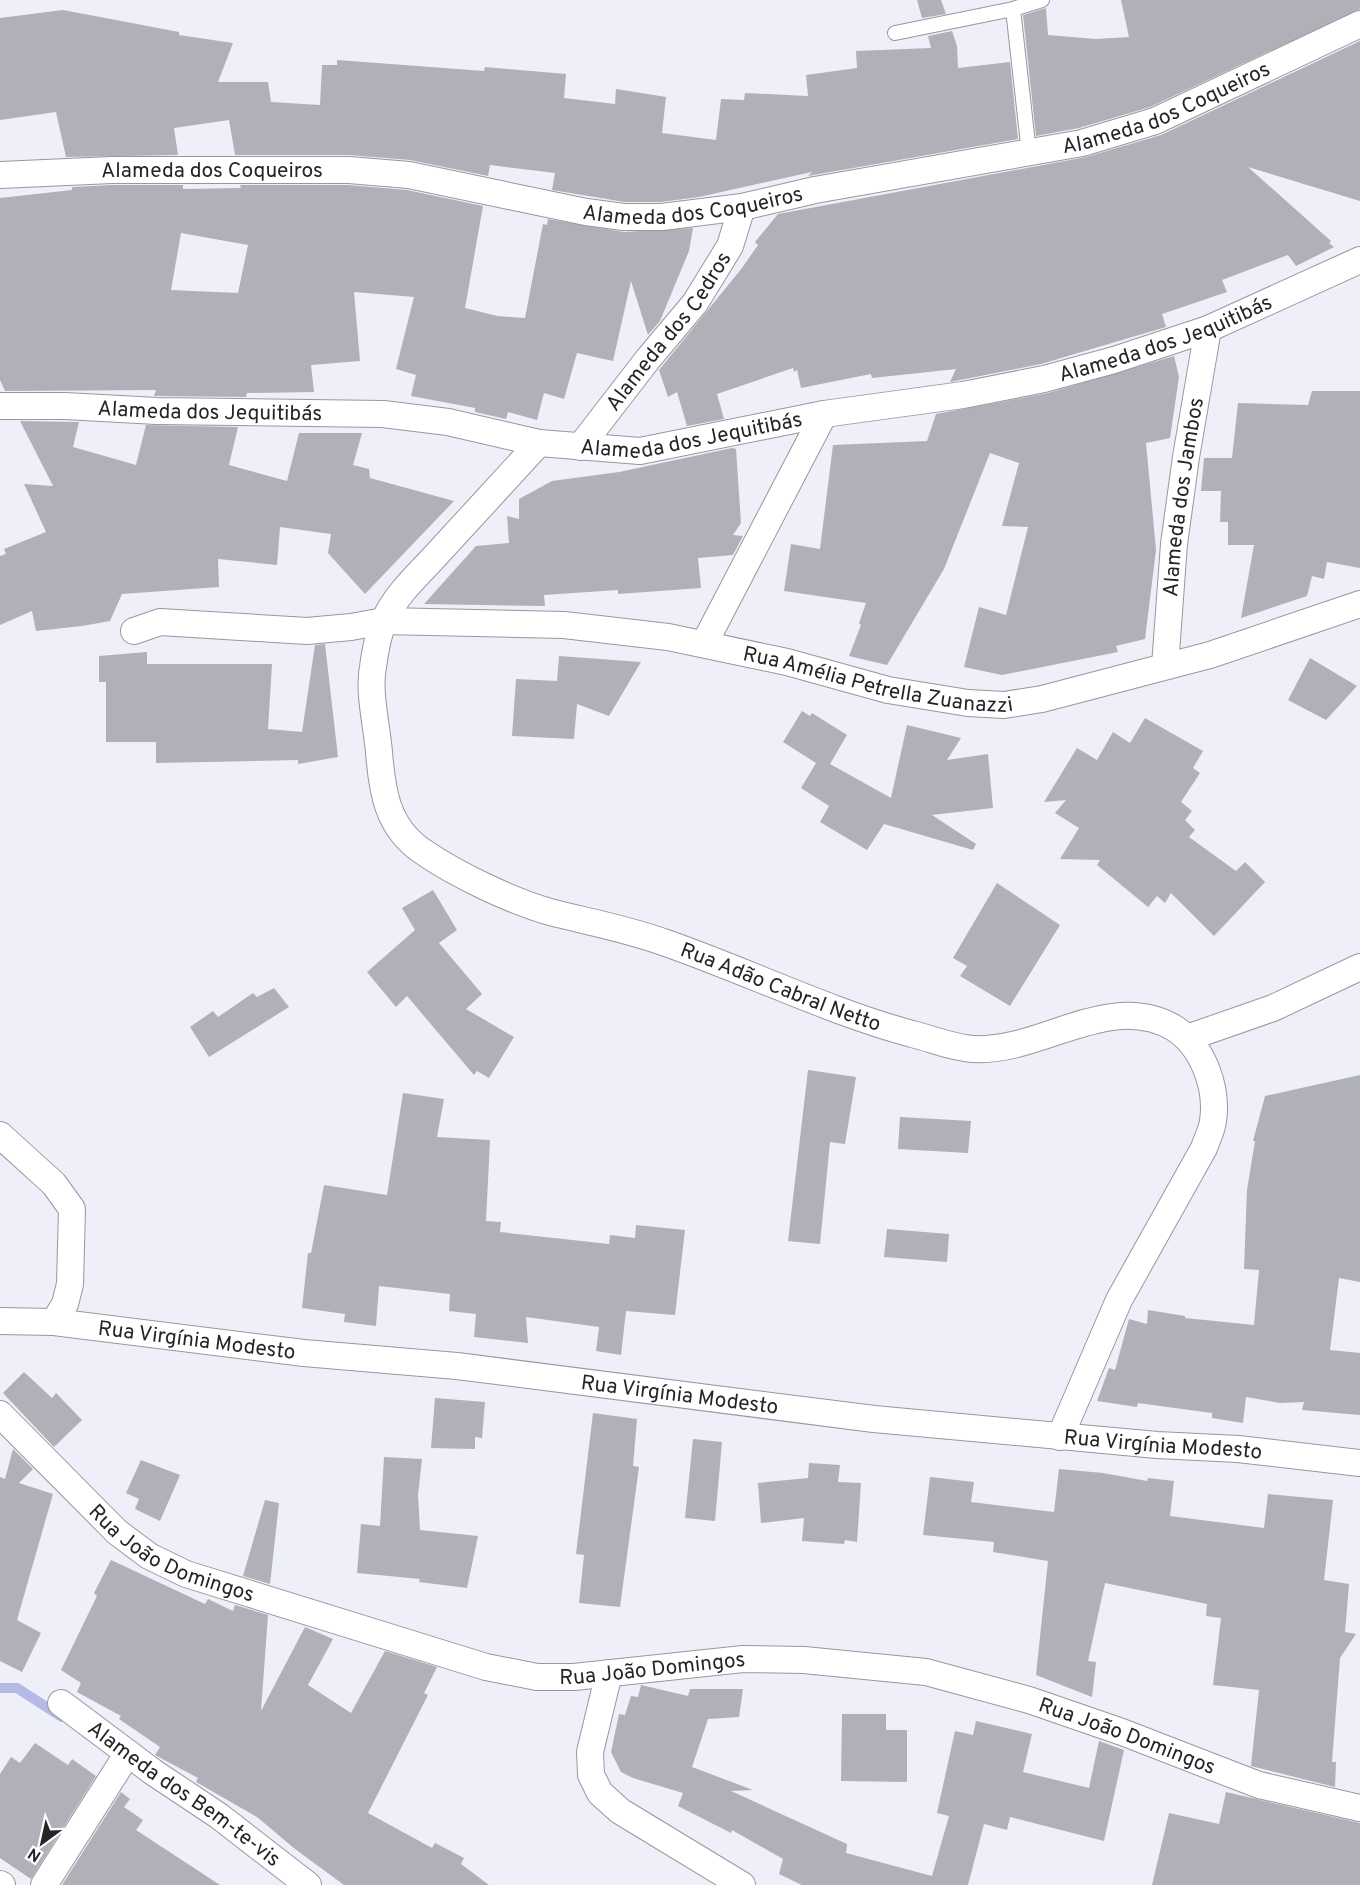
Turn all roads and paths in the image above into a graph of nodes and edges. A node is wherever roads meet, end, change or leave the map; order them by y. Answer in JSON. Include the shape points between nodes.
{"nodes":[{"id":1,"x":1042,"y":0,"type":"edge"},
{"id":2,"x":1013,"y":9,"type":"junction"},
{"id":3,"x":1360,"y":24,"type":"edge"},
{"id":4,"x":895,"y":33,"type":"dead end"},
{"id":5,"x":1029,"y":153,"type":"junction"},
{"id":6,"x":0,"y":175,"type":"edge"},
{"id":7,"x":742,"y":207,"type":"junction"},
{"id":8,"x":1360,"y":260,"type":"edge"},
{"id":9,"x":1208,"y":329,"type":"junction"},
{"id":10,"x":0,"y":406,"type":"edge"},
{"id":11,"x":824,"y":414,"type":"junction"},
{"id":12,"x":539,"y":443,"type":"junction"},
{"id":13,"x":580,"y":447,"type":"junction"},
{"id":14,"x":1360,"y":604,"type":"edge"},
{"id":15,"x":384,"y":621,"type":"junction"},
{"id":16,"x":135,"y":631,"type":"dead end"},
{"id":17,"x":704,"y":644,"type":"junction"},
{"id":18,"x":1165,"y":666,"type":"junction"},
{"id":19,"x":1360,"y":967,"type":"edge"},
{"id":20,"x":1187,"y":1038,"type":"junction"},
{"id":21,"x":0,"y":1135,"type":"edge"},
{"id":22,"x":0,"y":1321,"type":"edge"},
{"id":23,"x":54,"y":1322,"type":"junction"},
{"id":24,"x":0,"y":1414,"type":"edge"},
{"id":25,"x":1060,"y":1437,"type":"junction"},
{"id":26,"x":1360,"y":1463,"type":"edge"},
{"id":27,"x":609,"y":1673,"type":"junction"},
{"id":28,"x":61,"y":1703,"type":"dead end"},
{"id":29,"x":128,"y":1753,"type":"junction"},
{"id":30,"x":1360,"y":1808,"type":"edge"},
{"id":31,"x":44,"y":1885,"type":"edge"},
{"id":32,"x":308,"y":1885,"type":"edge"},
{"id":33,"x":742,"y":1885,"type":"edge"}],
"edges":[{"from":1,"to":2,"type":"lane"},
{"from":2,"to":4,"type":"lane"},
{"from":2,"to":5,"type":"lane"},
{"from":3,"to":5,"type":"street","name":"Alameda dos Coqueiros","via":[[1155,121],[1082,143]]},
{"from":5,"to":7,"type":"street","name":"Alameda dos Coqueiros"},
{"from":6,"to":7,"type":"street","name":"Alameda dos Coqueiros","via":[[112,170],[349,170],[409,175],[624,217],[662,217]]},
{"from":7,"to":13,"type":"street","name":"Alameda dos Cedros","via":[[730,246],[695,303]]},
{"from":8,"to":9,"type":"street","name":"Alameda dos Jequitibás"},
{"from":9,"to":11,"type":"street","name":"Alameda dos Jequitibás","via":[[1044,379],[963,395]]},
{"from":9,"to":18,"type":"street","name":"Alameda dos Jambos","via":[[1176,534]]},
{"from":10,"to":12,"type":"street","name":"Alameda dos Jequitibás","via":[[383,414],[448,422]]},
{"from":11,"to":13,"type":"street","name":"Alameda dos Jequitibás","via":[[640,451]]},
{"from":11,"to":17,"type":"street"},
{"from":12,"to":13,"type":"street","name":"Alameda dos Jequitibás"},
{"from":12,"to":15,"type":"street","name":"Rua Adão Cabral Netto","via":[[416,577]]},
{"from":14,"to":18,"type":"street","name":"Rua Amélia Petrella Zuanazzi","via":[[1210,655]]},
{"from":15,"to":16,"type":"street","name":"Rua Amélia Petrella Zuanazzi","via":[[307,631],[160,622]]},
{"from":15,"to":17,"type":"street","name":"Rua Amélia Petrella Zuanazzi","via":[[564,625]]},
{"from":15,"to":20,"type":"street","name":"Rua Adão Cabral Netto","via":[[372,671],[383,797],[394,823],[417,848],[445,866],[547,911],[668,943],[857,1017],[949,1045],[974,1049],[1005,1047],[1083,1023],[1118,1017],[1156,1021]]},
{"from":17,"to":18,"type":"street","name":"Rua Amélia Petrella Zuanazzi","via":[[888,690],[1004,705],[1042,699]]},
{"from":19,"to":20,"type":"street","via":[[1273,1008]]},
{"from":20,"to":25,"type":"street","name":"Rua Adão Cabral Netto","via":[[1203,1059],[1213,1096],[1213,1121],[1203,1148],[1119,1300]]},
{"from":21,"to":23,"type":"street","via":[[54,1184],[72,1209],[70,1284],[65,1304]]},
{"from":22,"to":23,"type":"street","name":"Rua Virgínia Modesto"},
{"from":23,"to":25,"type":"street","name":"Rua Virgínia Modesto","via":[[304,1353],[457,1366],[874,1419]]},
{"from":24,"to":27,"type":"street","name":"Rua João Domingos","via":[[117,1532],[149,1556],[186,1574],[486,1667],[537,1677]]},
{"from":25,"to":26,"type":"street","name":"Rua Virgínia Modesto","via":[[1238,1449]]},
{"from":27,"to":30,"type":"street","name":"Rua João Domingos","via":[[743,1659],[804,1660],[926,1672],[1029,1700],[1259,1785]]},
{"from":27,"to":33,"type":"street","via":[[590,1752],[591,1775],[600,1793],[620,1811]]},
{"from":28,"to":29,"type":"street","name":"Alameda dos Bem-te-vis"},
{"from":29,"to":31,"type":"street"},
{"from":29,"to":32,"type":"street","name":"Alameda dos Bem-te-vis","via":[[219,1816]]}]}
